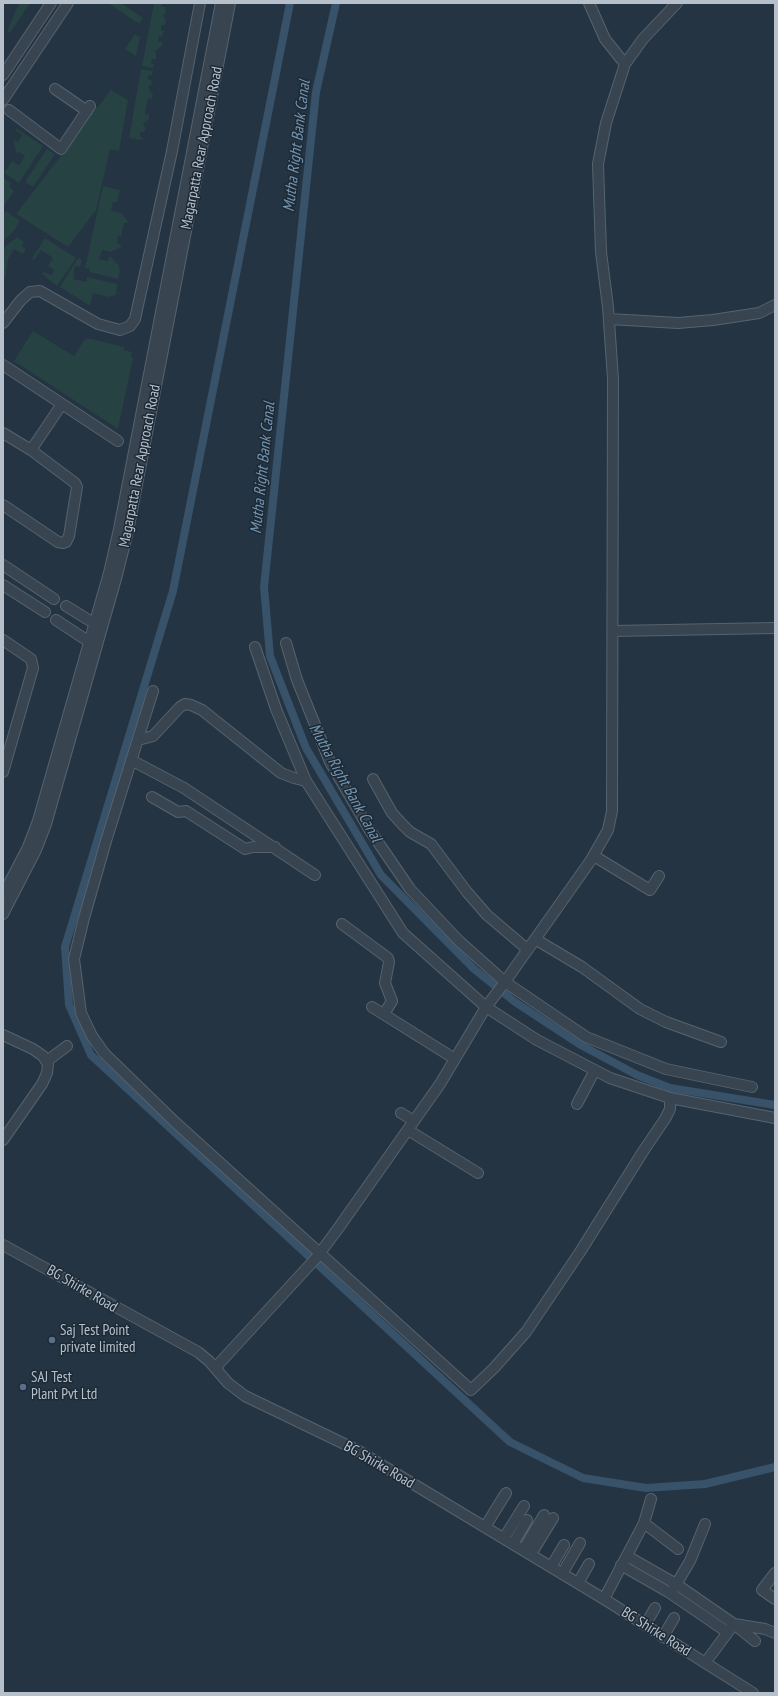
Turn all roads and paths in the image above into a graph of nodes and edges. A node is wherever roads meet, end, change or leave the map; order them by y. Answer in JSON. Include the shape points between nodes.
{"nodes":[{"id":1,"x":50,"y":3,"type":"edge"},
{"id":2,"x":68,"y":3,"type":"edge"},
{"id":3,"x":200,"y":3,"type":"edge"},
{"id":4,"x":221,"y":3,"type":"edge"},
{"id":5,"x":230,"y":3,"type":"edge"},
{"id":6,"x":589,"y":3,"type":"edge"},
{"id":7,"x":677,"y":3,"type":"edge"},
{"id":8,"x":625,"y":64,"type":"junction"},
{"id":9,"x":3,"y":75,"type":"edge"},
{"id":10,"x":55,"y":89,"type":"dead end"},
{"id":11,"x":3,"y":100,"type":"edge"},
{"id":12,"x":10,"y":110,"type":"dead end"},
{"id":13,"x":775,"y":305,"type":"edge"},
{"id":14,"x":609,"y":320,"type":"junction"},
{"id":15,"x":3,"y":323,"type":"edge"},
{"id":16,"x":3,"y":365,"type":"edge"},
{"id":17,"x":62,"y":404,"type":"junction"},
{"id":18,"x":3,"y":433,"type":"edge"},
{"id":19,"x":118,"y":441,"type":"dead end"},
{"id":20,"x":31,"y":450,"type":"junction"},
{"id":21,"x":3,"y":505,"type":"edge"},
{"id":22,"x":3,"y":565,"type":"edge"},
{"id":23,"x":3,"y":585,"type":"edge"},
{"id":24,"x":54,"y":599,"type":"dead end"},
{"id":25,"x":66,"y":606,"type":"dead end"},
{"id":26,"x":45,"y":612,"type":"dead end"},
{"id":27,"x":56,"y":620,"type":"dead end"},
{"id":28,"x":99,"y":627,"type":"junction"},
{"id":29,"x":775,"y":628,"type":"edge"},
{"id":30,"x":612,"y":631,"type":"junction"},
{"id":31,"x":3,"y":640,"type":"edge"},
{"id":32,"x":286,"y":643,"type":"dead end"},
{"id":33,"x":94,"y":645,"type":"junction"},
{"id":34,"x":255,"y":647,"type":"dead end"},
{"id":35,"x":153,"y":691,"type":"dead end"},
{"id":36,"x":138,"y":740,"type":"junction"},
{"id":37,"x":132,"y":760,"type":"junction"},
{"id":38,"x":3,"y":772,"type":"edge"},
{"id":39,"x":373,"y":779,"type":"dead end"},
{"id":40,"x":306,"y":781,"type":"junction"},
{"id":41,"x":152,"y":797,"type":"dead end"},
{"id":42,"x":275,"y":847,"type":"junction"},
{"id":43,"x":594,"y":856,"type":"junction"},
{"id":44,"x":315,"y":875,"type":"dead end"},
{"id":45,"x":659,"y":876,"type":"dead end"},
{"id":46,"x":3,"y":895,"type":"edge"},
{"id":47,"x":3,"y":914,"type":"edge"},
{"id":48,"x":342,"y":924,"type":"dead end"},
{"id":49,"x":535,"y":939,"type":"junction"},
{"id":50,"x":527,"y":950,"type":"junction"},
{"id":51,"x":504,"y":984,"type":"junction"},
{"id":52,"x":488,"y":1004,"type":"junction"},
{"id":53,"x":372,"y":1007,"type":"dead end"},
{"id":54,"x":384,"y":1014,"type":"junction"},
{"id":55,"x":3,"y":1035,"type":"edge"},
{"id":56,"x":721,"y":1042,"type":"dead end"},
{"id":57,"x":67,"y":1046,"type":"dead end"},
{"id":58,"x":455,"y":1059,"type":"junction"},
{"id":59,"x":47,"y":1061,"type":"junction"},
{"id":60,"x":595,"y":1070,"type":"junction"},
{"id":61,"x":752,"y":1086,"type":"dead end"},
{"id":62,"x":670,"y":1098,"type":"junction"},
{"id":63,"x":577,"y":1104,"type":"dead end"},
{"id":64,"x":401,"y":1113,"type":"dead end"},
{"id":65,"x":775,"y":1118,"type":"edge"},
{"id":66,"x":414,"y":1121,"type":"junction"},
{"id":67,"x":408,"y":1130,"type":"junction"},
{"id":68,"x":3,"y":1140,"type":"edge"},
{"id":69,"x":478,"y":1173,"type":"dead end"},
{"id":70,"x":3,"y":1245,"type":"edge"},
{"id":71,"x":319,"y":1254,"type":"junction"},
{"id":72,"x":215,"y":1368,"type":"junction"},
{"id":73,"x":506,"y":1493,"type":"dead end"},
{"id":74,"x":650,"y":1499,"type":"dead end"},
{"id":75,"x":524,"y":1506,"type":"dead end"},
{"id":76,"x":548,"y":1516,"type":"dead end"},
{"id":77,"x":527,"y":1520,"type":"dead end"},
{"id":78,"x":644,"y":1522,"type":"junction"},
{"id":79,"x":705,"y":1524,"type":"dead end"},
{"id":80,"x":485,"y":1527,"type":"junction"},
{"id":81,"x":504,"y":1538,"type":"junction"},
{"id":82,"x":580,"y":1543,"type":"dead end"},
{"id":83,"x":513,"y":1544,"type":"junction"},
{"id":84,"x":564,"y":1545,"type":"dead end"},
{"id":85,"x":678,"y":1549,"type":"dead end"},
{"id":86,"x":527,"y":1552,"type":"junction"},
{"id":87,"x":627,"y":1556,"type":"junction"},
{"id":88,"x":589,"y":1564,"type":"dead end"},
{"id":89,"x":621,"y":1565,"type":"junction"},
{"id":90,"x":551,"y":1567,"type":"junction"},
{"id":91,"x":775,"y":1573,"type":"edge"},
{"id":92,"x":562,"y":1574,"type":"junction"},
{"id":93,"x":578,"y":1583,"type":"junction"},
{"id":94,"x":676,"y":1584,"type":"junction"},
{"id":95,"x":670,"y":1593,"type":"junction"},
{"id":96,"x":604,"y":1599,"type":"junction"},
{"id":97,"x":775,"y":1599,"type":"edge"},
{"id":98,"x":655,"y":1608,"type":"dead end"},
{"id":99,"x":674,"y":1618,"type":"dead end"},
{"id":100,"x":645,"y":1625,"type":"junction"},
{"id":101,"x":731,"y":1628,"type":"junction"},
{"id":102,"x":775,"y":1632,"type":"edge"},
{"id":103,"x":663,"y":1636,"type":"junction"},
{"id":104,"x":755,"y":1641,"type":"dead end"},
{"id":105,"x":705,"y":1663,"type":"junction"},
{"id":106,"x":753,"y":1693,"type":"edge"}],
"edges":[{"from":1,"to":9,"type":"street"},
{"from":2,"to":11,"type":"street"},
{"from":3,"to":15,"type":"street","via":[[172,151],[135,320],[130,326],[120,330],[98,324],[40,291],[30,292]]},
{"from":4,"to":28,"type":"street","name":"Magarpatta Rear Approach Road"},
{"from":5,"to":28,"type":"street","name":"Magarpatta Rear Approach Road","via":[[128,531]]},
{"from":6,"to":8,"type":"street","via":[[605,39]]},
{"from":7,"to":8,"type":"street","via":[[643,39]]},
{"from":8,"to":14,"type":"street","via":[[606,123],[598,164],[601,252]]},
{"from":10,"to":12,"type":"street","via":[[89,108],[61,149]]},
{"from":13,"to":14,"type":"street","via":[[759,313],[713,320],[678,323]]},
{"from":14,"to":30,"type":"street","via":[[613,379]]},
{"from":16,"to":17,"type":"street"},
{"from":17,"to":19,"type":"street"},
{"from":17,"to":20,"type":"street"},
{"from":18,"to":20,"type":"street"},
{"from":20,"to":21,"type":"street","via":[[77,487],[66,542],[58,542]]},
{"from":22,"to":24,"type":"street"},
{"from":23,"to":26,"type":"street"},
{"from":25,"to":28,"type":"street"},
{"from":27,"to":33,"type":"street"},
{"from":28,"to":33,"type":"street","name":"Magarpatta Rear Approach Road"},
{"from":29,"to":30,"type":"street"},
{"from":30,"to":43,"type":"street","via":[[612,811],[608,830]]},
{"from":31,"to":38,"type":"street","via":[[31,659],[33,668]]},
{"from":32,"to":51,"type":"street","via":[[297,680],[330,762],[369,829],[410,889]]},
{"from":33,"to":46,"type":"street","name":"Magarpatta Rear Approach Road","via":[[38,821],[28,847]]},
{"from":33,"to":47,"type":"street","name":"Magarpatta Rear Approach Road","via":[[46,824],[36,850]]},
{"from":34,"to":40,"type":"street","via":[[276,709]]},
{"from":35,"to":36,"type":"street"},
{"from":36,"to":37,"type":"street"},
{"from":36,"to":40,"type":"street","via":[[153,736],[180,706],[191,705],[202,710],[281,773]]},
{"from":37,"to":42,"type":"street","via":[[184,788]]},
{"from":37,"to":71,"type":"street","via":[[74,959],[81,1013],[92,1036],[109,1058]]},
{"from":39,"to":50,"type":"street","via":[[392,813],[410,832],[431,844],[487,915]]},
{"from":40,"to":52,"type":"street","via":[[403,933]]},
{"from":41,"to":42,"type":"street","via":[[178,812],[186,811],[245,849]]},
{"from":42,"to":44,"type":"street"},
{"from":43,"to":45,"type":"street","via":[[650,890]]},
{"from":43,"to":49,"type":"street"},
{"from":48,"to":54,"type":"street","via":[[388,958],[384,983],[392,1001]]},
{"from":49,"to":50,"type":"street"},
{"from":49,"to":56,"type":"street","via":[[582,967],[640,1009],[666,1022]]},
{"from":50,"to":51,"type":"street"},
{"from":51,"to":52,"type":"street"},
{"from":51,"to":61,"type":"street","via":[[586,1037],[666,1069]]},
{"from":52,"to":58,"type":"street"},
{"from":52,"to":60,"type":"street","via":[[536,1040]]},
{"from":53,"to":54,"type":"street"},
{"from":54,"to":58,"type":"street"},
{"from":55,"to":59,"type":"street","via":[[33,1049]]},
{"from":57,"to":59,"type":"street"},
{"from":58,"to":66,"type":"street"},
{"from":59,"to":68,"type":"street","via":[[47,1073],[42,1084]]},
{"from":60,"to":62,"type":"street","via":[[610,1078]]},
{"from":60,"to":63,"type":"street"},
{"from":62,"to":65,"type":"street"},
{"from":62,"to":71,"type":"street","via":[[670,1109],[665,1120],[526,1332],[471,1390]]},
{"from":64,"to":66,"type":"street"},
{"from":66,"to":67,"type":"street"},
{"from":67,"to":69,"type":"street"},
{"from":67,"to":71,"type":"street"},
{"from":70,"to":72,"type":"street","name":"BG Shirke Road","via":[[198,1352]]},
{"from":71,"to":72,"type":"street"},
{"from":72,"to":80,"type":"street","name":"BG Shirke Road","via":[[228,1383],[245,1396],[357,1450]]},
{"from":73,"to":80,"type":"street"},
{"from":74,"to":78,"type":"street"},
{"from":75,"to":81,"type":"street"},
{"from":76,"to":86,"type":"street"},
{"from":77,"to":83,"type":"street"},
{"from":78,"to":85,"type":"street"},
{"from":78,"to":87,"type":"street"},
{"from":79,"to":94,"type":"street","via":[[690,1561]]},
{"from":80,"to":81,"type":"street","name":"BG Shirke Road"},
{"from":81,"to":83,"type":"street","name":"BG Shirke Road"},
{"from":82,"to":92,"type":"street"},
{"from":83,"to":86,"type":"street","name":"BG Shirke Road"},
{"from":84,"to":90,"type":"street"},
{"from":86,"to":90,"type":"street","name":"BG Shirke Road"},
{"from":87,"to":89,"type":"street"},
{"from":87,"to":94,"type":"street"},
{"from":88,"to":93,"type":"street"},
{"from":89,"to":95,"type":"street"},
{"from":89,"to":96,"type":"street"},
{"from":90,"to":92,"type":"street","name":"BG Shirke Road"},
{"from":91,"to":97,"type":"street","via":[[762,1590]]},
{"from":92,"to":93,"type":"street","name":"BG Shirke Road"},
{"from":93,"to":96,"type":"street","name":"BG Shirke Road"},
{"from":94,"to":95,"type":"street"},
{"from":94,"to":101,"type":"street"},
{"from":95,"to":101,"type":"street"},
{"from":96,"to":100,"type":"street","name":"BG Shirke Road"},
{"from":98,"to":100,"type":"street"},
{"from":99,"to":103,"type":"street"},
{"from":100,"to":103,"type":"street","name":"BG Shirke Road"},
{"from":101,"to":102,"type":"street","via":[[766,1629]]},
{"from":101,"to":104,"type":"street"},
{"from":101,"to":105,"type":"street"},
{"from":103,"to":105,"type":"street","name":"BG Shirke Road"},
{"from":105,"to":106,"type":"street","name":"BG Shirke Road"}]}
